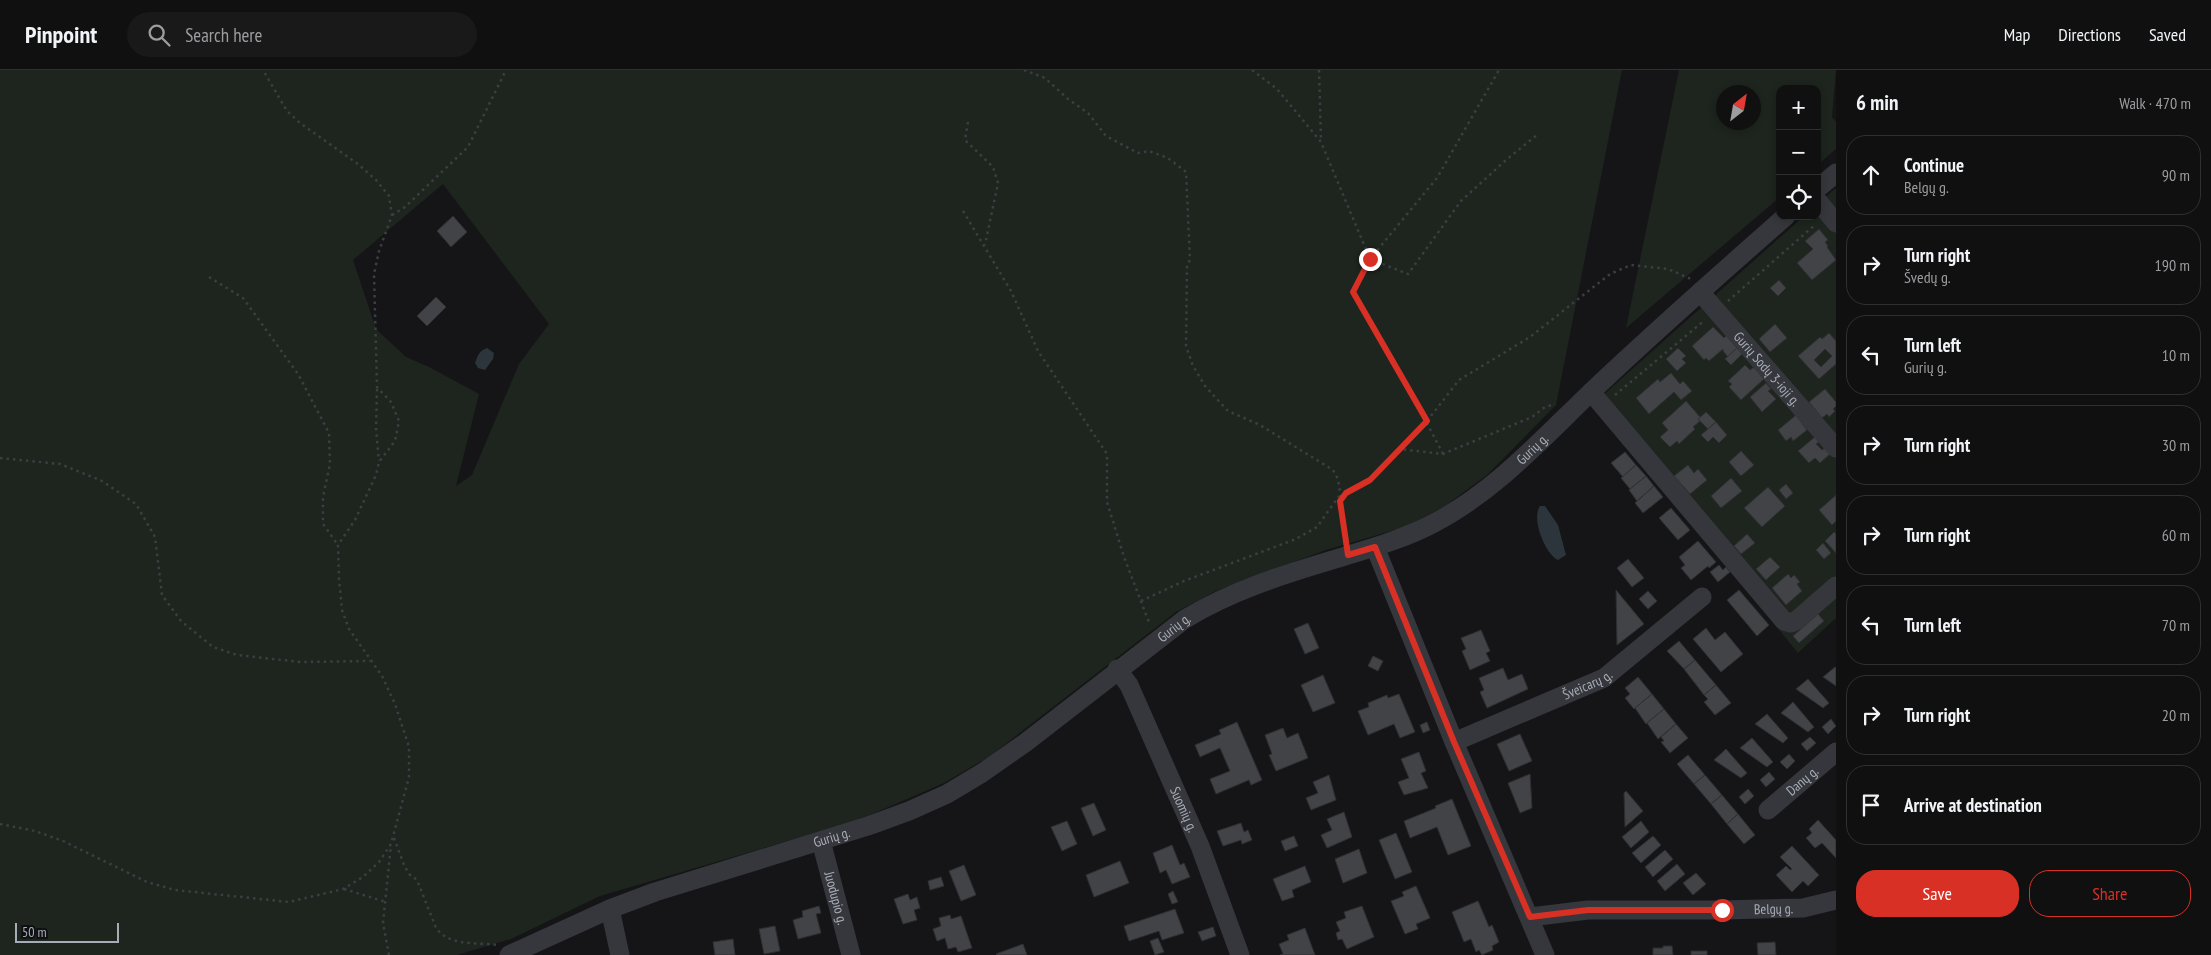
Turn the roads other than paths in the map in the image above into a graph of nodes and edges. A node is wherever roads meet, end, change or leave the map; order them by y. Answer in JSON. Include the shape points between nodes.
{"nodes":[{"id":1,"x":1836,"y":173,"type":"edge"},
{"id":2,"x":1821,"y":186,"type":"edge"},
{"id":3,"x":1821,"y":205,"type":"edge"},
{"id":4,"x":1781,"y":220,"type":"edge"},
{"id":5,"x":1836,"y":223,"type":"edge"},
{"id":6,"x":1703,"y":288,"type":"junction"},
{"id":7,"x":1591,"y":392,"type":"junction"},
{"id":8,"x":1836,"y":448,"type":"edge"},
{"id":9,"x":1375,"y":547,"type":"junction"},
{"id":10,"x":1836,"y":586,"type":"edge"},
{"id":11,"x":1702,"y":597,"type":"dead end"},
{"id":12,"x":1117,"y":670,"type":"junction"},
{"id":13,"x":1454,"y":742,"type":"junction"},
{"id":14,"x":1836,"y":752,"type":"edge"},
{"id":15,"x":1768,"y":810,"type":"dead end"},
{"id":16,"x":821,"y":841,"type":"junction"},
{"id":17,"x":1836,"y":900,"type":"edge"},
{"id":18,"x":610,"y":909,"type":"junction"},
{"id":19,"x":1530,"y":917,"type":"junction"},
{"id":20,"x":516,"y":952,"type":"edge"},
{"id":21,"x":620,"y":955,"type":"edge"},
{"id":22,"x":851,"y":955,"type":"edge"},
{"id":23,"x":1240,"y":955,"type":"edge"},
{"id":24,"x":1544,"y":955,"type":"edge"}],
"edges":[{"from":1,"to":2,"type":"street"},
{"from":3,"to":5,"type":"street"},
{"from":4,"to":6,"type":"street","name":"Gurių g."},
{"from":6,"to":7,"type":"street","name":"Gurių g."},
{"from":6,"to":8,"type":"street","name":"Gurių Sodų 3-ioji g."},
{"from":7,"to":9,"type":"street","name":"Gurių g.","via":[[1492,484],[1462,506],[1434,523]]},
{"from":7,"to":10,"type":"street","via":[[1784,621],[1797,620]]},
{"from":9,"to":12,"type":"street","name":"Gurių g.","via":[[1285,574],[1230,595],[1185,619]]},
{"from":9,"to":13,"type":"street"},
{"from":11,"to":13,"type":"street","name":"Šveicarų g.","via":[[1604,678]]},
{"from":12,"to":16,"type":"street","name":"Gurių g.","via":[[1025,743],[947,794],[909,811]]},
{"from":12,"to":23,"type":"street","name":"Suomių g.","via":[[1130,685],[1200,846]]},
{"from":13,"to":19,"type":"street"},
{"from":14,"to":15,"type":"street","name":"Danų g."},
{"from":16,"to":18,"type":"street","name":"Gurių g.","via":[[698,878]]},
{"from":16,"to":22,"type":"street","name":"Juodupio g."},
{"from":17,"to":19,"type":"street","name":"Belgų g.","via":[[1803,908],[1588,910]]},
{"from":18,"to":20,"type":"street","name":"Gurių g."},
{"from":18,"to":21,"type":"street"},
{"from":19,"to":24,"type":"street"}]}
